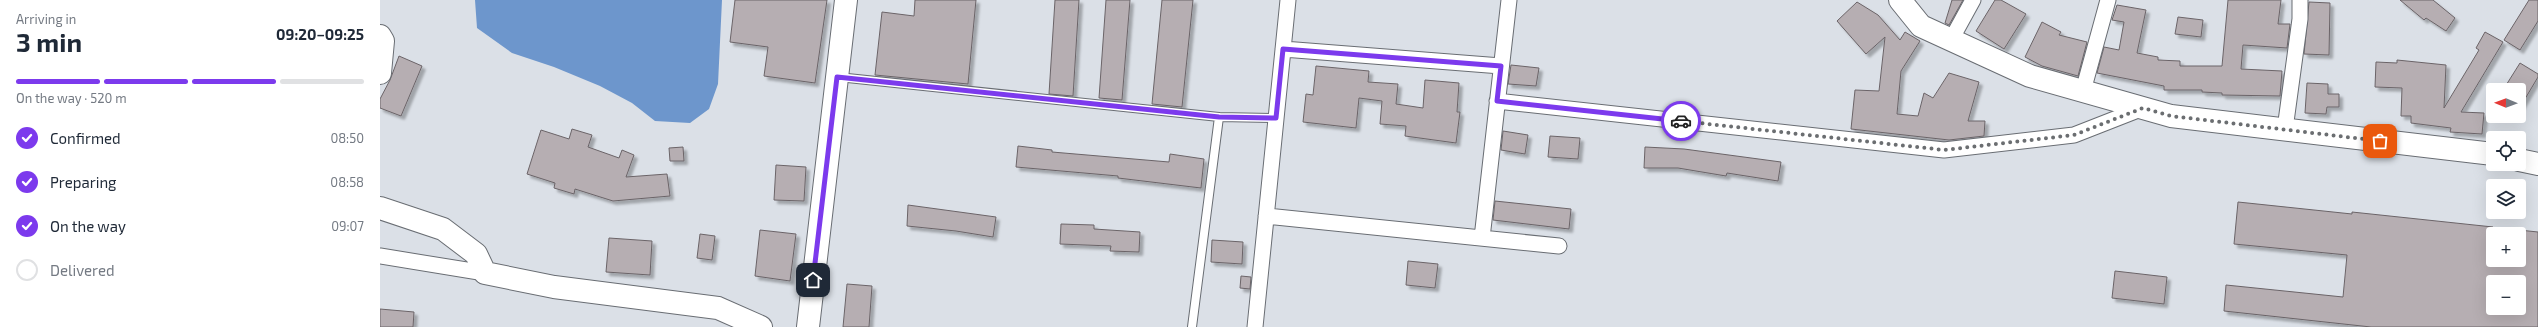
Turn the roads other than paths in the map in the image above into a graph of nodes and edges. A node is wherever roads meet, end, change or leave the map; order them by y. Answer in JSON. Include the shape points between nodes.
{"nodes":[{"id":1,"x":846,"y":0,"type":"edge"},
{"id":2,"x":1288,"y":0,"type":"edge"},
{"id":3,"x":1509,"y":0,"type":"edge"},
{"id":4,"x":1900,"y":0,"type":"edge"},
{"id":5,"x":1973,"y":0,"type":"edge"},
{"id":6,"x":2108,"y":0,"type":"edge"},
{"id":7,"x":2300,"y":0,"type":"edge"},
{"id":8,"x":380,"y":36,"type":"edge"},
{"id":9,"x":1951,"y":40,"type":"junction"},
{"id":10,"x":1283,"y":49,"type":"junction"},
{"id":11,"x":1501,"y":66,"type":"junction"},
{"id":12,"x":380,"y":73,"type":"edge"},
{"id":13,"x":837,"y":77,"type":"junction"},
{"id":14,"x":2083,"y":91,"type":"junction"},
{"id":15,"x":1497,"y":101,"type":"junction"},
{"id":16,"x":2143,"y":108,"type":"junction"},
{"id":17,"x":1219,"y":117,"type":"junction"},
{"id":18,"x":1276,"y":118,"type":"junction"},
{"id":19,"x":2285,"y":130,"type":"junction"},
{"id":20,"x":2486,"y":153,"type":"edge"},
{"id":21,"x":2526,"y":161,"type":"edge"},
{"id":22,"x":2538,"y":164,"type":"edge"},
{"id":23,"x":380,"y":208,"type":"edge"},
{"id":24,"x":1266,"y":216,"type":"junction"},
{"id":25,"x":1482,"y":238,"type":"junction"},
{"id":26,"x":1559,"y":246,"type":"dead end"},
{"id":27,"x":380,"y":256,"type":"edge"},
{"id":28,"x":485,"y":273,"type":"junction"},
{"id":29,"x":761,"y":327,"type":"edge"},
{"id":30,"x":808,"y":327,"type":"edge"},
{"id":31,"x":1192,"y":327,"type":"edge"},
{"id":32,"x":1255,"y":327,"type":"edge"}],
"edges":[{"from":1,"to":13,"type":"street"},
{"from":2,"to":10,"type":"street"},
{"from":3,"to":11,"type":"street"},
{"from":4,"to":9,"type":"street","via":[[1921,26]]},
{"from":5,"to":9,"type":"street"},
{"from":6,"to":14,"type":"street"},
{"from":7,"to":19,"type":"street","via":[[2300,19]]},
{"from":8,"to":12,"type":"street"},
{"from":9,"to":14,"type":"street","via":[[2030,76]]},
{"from":10,"to":11,"type":"street"},
{"from":10,"to":18,"type":"street"},
{"from":11,"to":15,"type":"street"},
{"from":13,"to":17,"type":"lane"},
{"from":13,"to":30,"type":"street"},
{"from":14,"to":16,"type":"street"},
{"from":15,"to":16,"type":"street","via":[[1944,150],[2074,135]]},
{"from":15,"to":25,"type":"street"},
{"from":16,"to":19,"type":"street","via":[[2171,116]]},
{"from":17,"to":18,"type":"lane"},
{"from":17,"to":31,"type":"lane"},
{"from":18,"to":24,"type":"street"},
{"from":19,"to":20,"type":"street"},
{"from":21,"to":22,"type":"street"},
{"from":23,"to":28,"type":"street","via":[[444,229],[476,254]]},
{"from":24,"to":25,"type":"street"},
{"from":24,"to":32,"type":"street"},
{"from":25,"to":26,"type":"street"},
{"from":27,"to":28,"type":"street"},
{"from":28,"to":29,"type":"street","via":[[554,286],[718,308]]}]}
